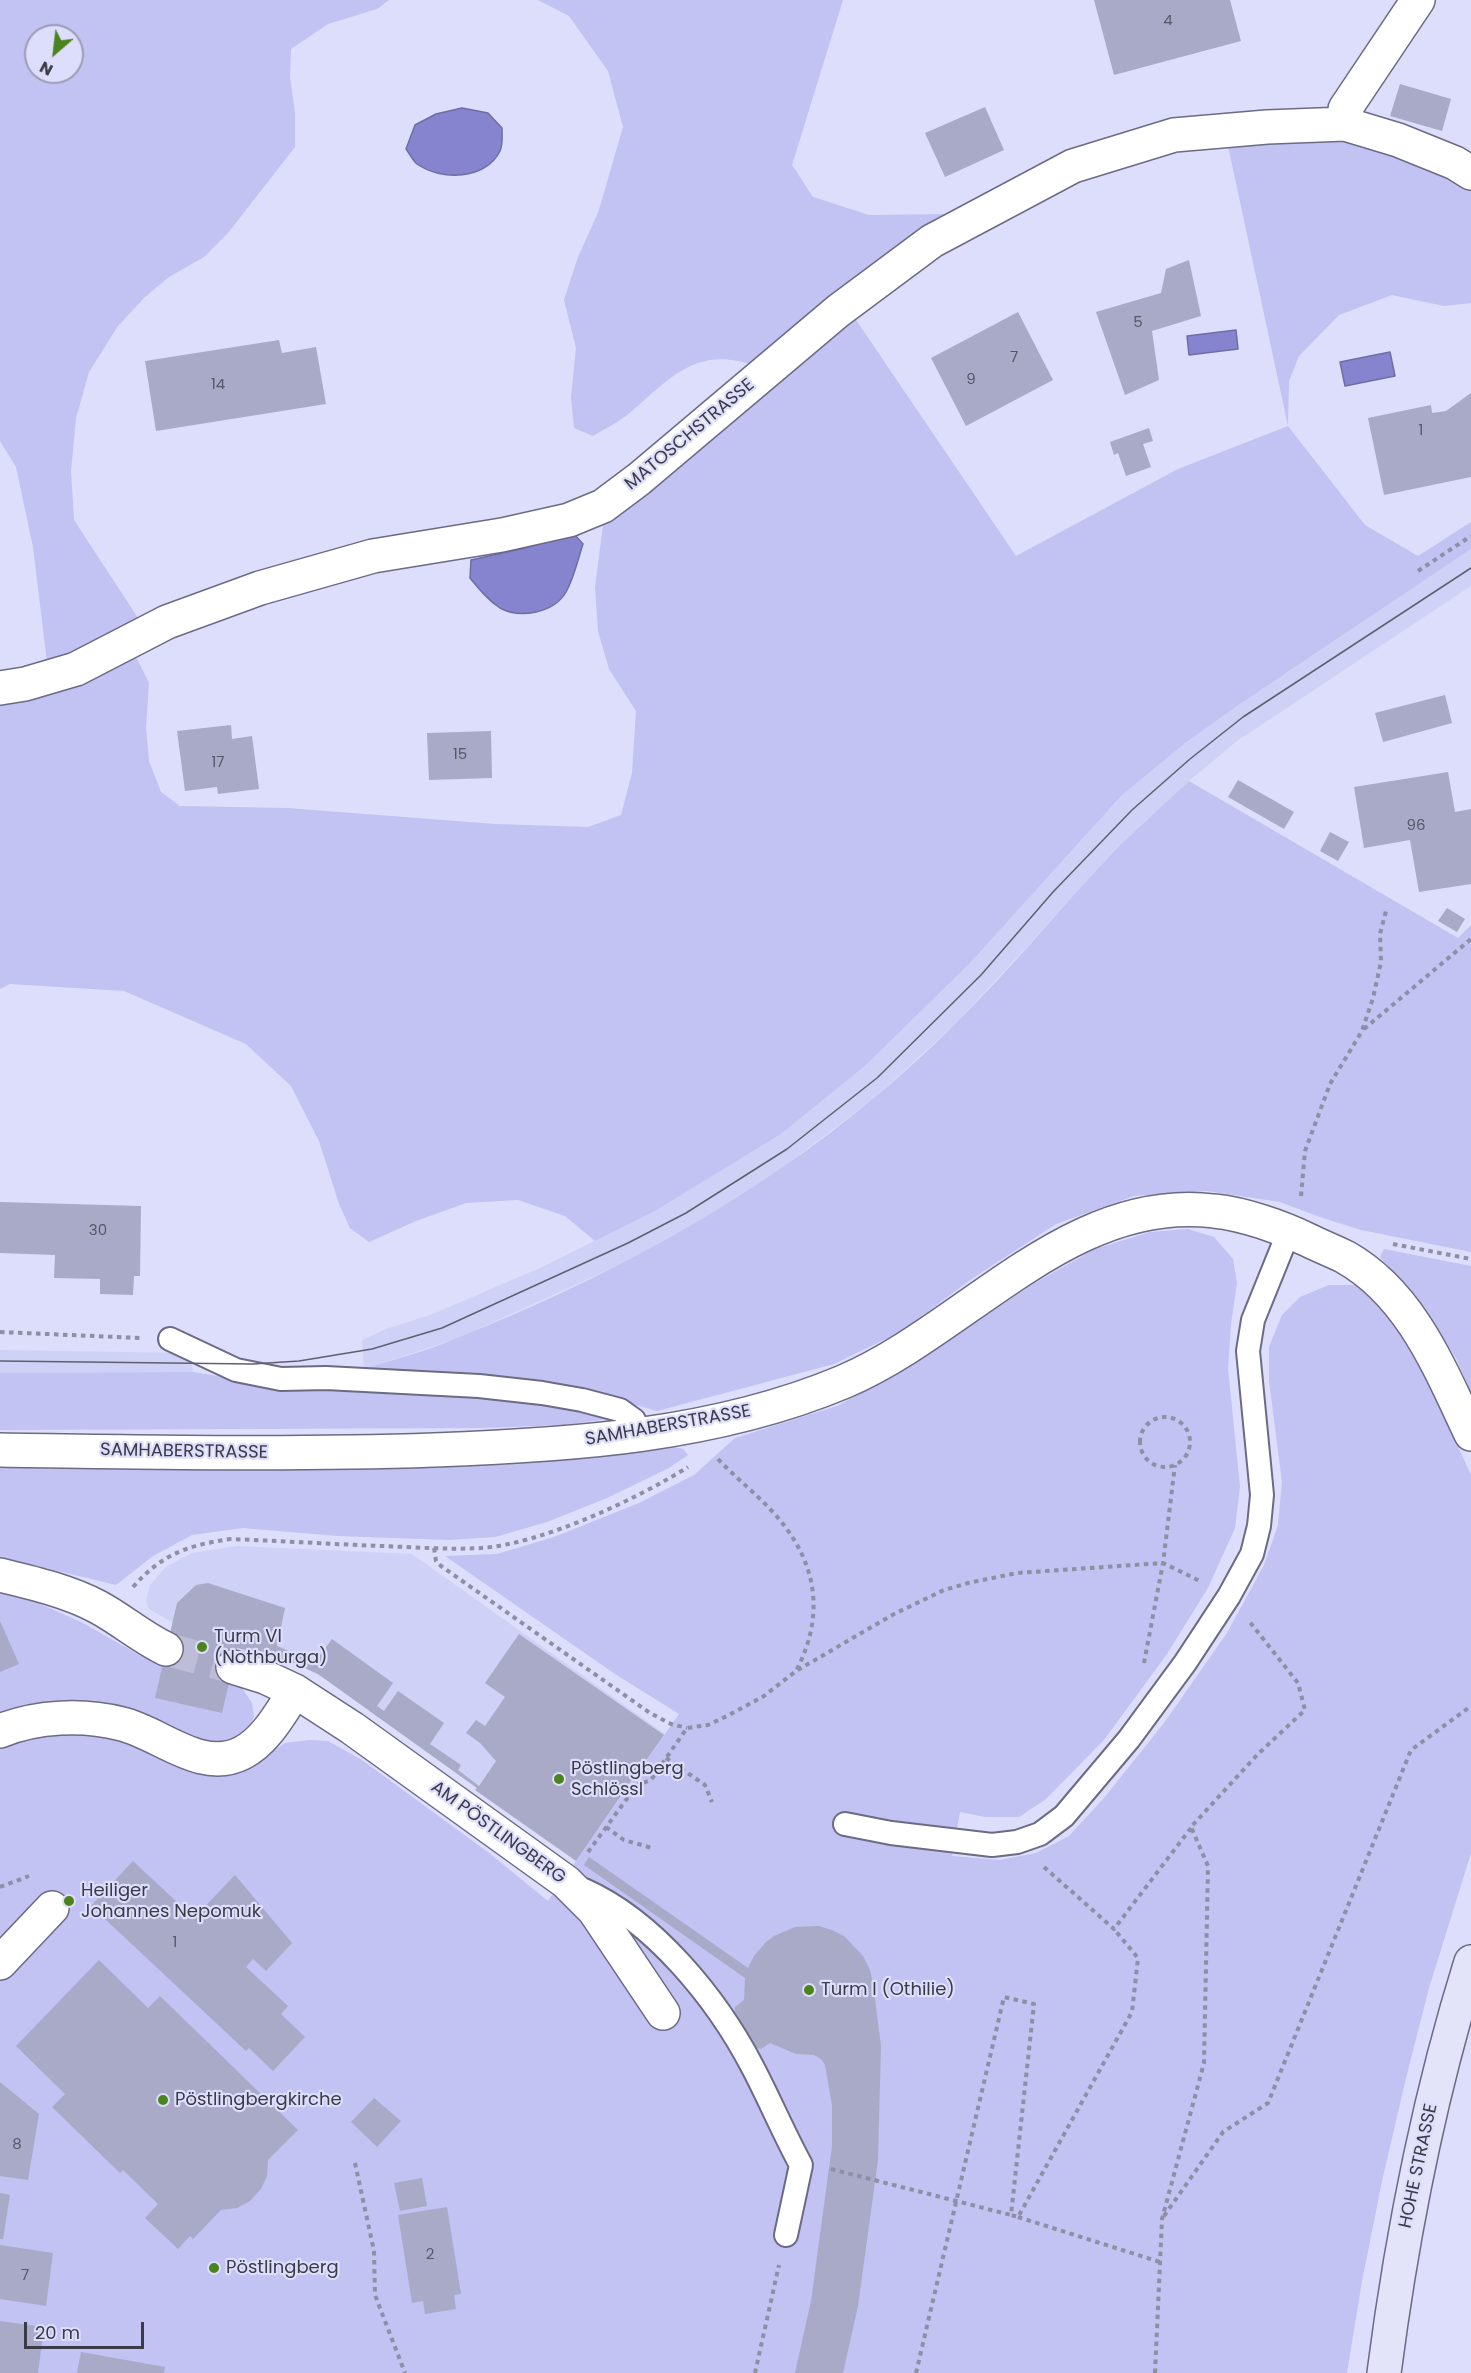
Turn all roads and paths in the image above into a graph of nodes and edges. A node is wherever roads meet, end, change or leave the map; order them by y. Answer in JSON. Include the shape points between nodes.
{"nodes":[{"id":1,"x":1418,"y":0,"type":"edge"},
{"id":2,"x":1345,"y":124,"type":"junction"},
{"id":3,"x":1471,"y":173,"type":"edge"},
{"id":4,"x":1471,"y":536,"type":"edge"},
{"id":5,"x":1418,"y":571,"type":"dead end"},
{"id":6,"x":0,"y":688,"type":"edge"},
{"id":7,"x":1386,"y":910,"type":"dead end"},
{"id":8,"x":1471,"y":939,"type":"edge"},
{"id":9,"x":1362,"y":1031,"type":"junction"},
{"id":10,"x":1289,"y":1231,"type":"junction"},
{"id":11,"x":0,"y":1332,"type":"edge"},
{"id":12,"x":170,"y":1339,"type":"joint"},
{"id":13,"x":639,"y":1434,"type":"junction"},
{"id":14,"x":1471,"y":1434,"type":"edge"},
{"id":15,"x":706,"y":1437,"type":"junction"},
{"id":16,"x":0,"y":1450,"type":"edge"},
{"id":17,"x":1175,"y":1465,"type":"junction"},
{"id":18,"x":434,"y":1548,"type":"junction"},
{"id":19,"x":1163,"y":1563,"type":"junction"},
{"id":20,"x":0,"y":1575,"type":"edge"},
{"id":21,"x":1229,"y":1596,"type":"junction"},
{"id":22,"x":113,"y":1617,"type":"junction"},
{"id":23,"x":166,"y":1649,"type":"tunnel mouth"},
{"id":24,"x":233,"y":1667,"type":"tunnel mouth"},
{"id":25,"x":1143,"y":1668,"type":"dead end"},
{"id":26,"x":796,"y":1671,"type":"junction"},
{"id":27,"x":295,"y":1691,"type":"junction"},
{"id":28,"x":1471,"y":1706,"type":"edge"},
{"id":29,"x":687,"y":1728,"type":"junction"},
{"id":30,"x":0,"y":1731,"type":"edge"},
{"id":31,"x":666,"y":1758,"type":"junction"},
{"id":32,"x":712,"y":1802,"type":"dead end"},
{"id":33,"x":845,"y":1824,"type":"dead end"},
{"id":34,"x":606,"y":1827,"type":"junction"},
{"id":35,"x":1191,"y":1827,"type":"junction"},
{"id":36,"x":1017,"y":1842,"type":"junction"},
{"id":37,"x":652,"y":1848,"type":"dead end"},
{"id":38,"x":587,"y":1853,"type":"dead end"},
{"id":39,"x":30,"y":1876,"type":"dead end"},
{"id":40,"x":566,"y":1882,"type":"junction"},
{"id":41,"x":0,"y":1887,"type":"edge"},
{"id":42,"x":52,"y":1908,"type":"dead end"},
{"id":43,"x":1114,"y":1929,"type":"junction"},
{"id":44,"x":1471,"y":1962,"type":"edge"},
{"id":45,"x":0,"y":1963,"type":"edge"},
{"id":46,"x":663,"y":2013,"type":"dead end"},
{"id":47,"x":355,"y":2163,"type":"dead end"},
{"id":48,"x":801,"y":2165,"type":"junction"},
{"id":49,"x":957,"y":2201,"type":"junction"},
{"id":50,"x":1011,"y":2215,"type":"junction"},
{"id":51,"x":1018,"y":2217,"type":"junction"},
{"id":52,"x":1162,"y":2219,"type":"junction"},
{"id":53,"x":786,"y":2235,"type":"joint"},
{"id":54,"x":1160,"y":2262,"type":"junction"},
{"id":55,"x":405,"y":2373,"type":"edge"},
{"id":56,"x":755,"y":2373,"type":"edge"},
{"id":57,"x":916,"y":2373,"type":"edge"},
{"id":58,"x":1155,"y":2373,"type":"edge"},
{"id":59,"x":1384,"y":2373,"type":"edge"}],
"edges":[{"from":1,"to":2,"type":"street","via":[[1345,110]]},
{"from":2,"to":3,"type":"street","name":"MATOSCHSTRASSE","via":[[1398,140]]},
{"from":2,"to":6,"type":"street","name":"MATOSCHSTRASSE","via":[[1267,126],[1174,135],[1073,166],[923,248],[838,311],[603,506],[569,520],[373,556],[260,588],[167,622],[76,669]]},
{"from":4,"to":5,"type":"path"},
{"from":7,"to":9,"type":"path","via":[[1373,998]]},
{"from":8,"to":9,"type":"path"},
{"from":9,"to":10,"type":"path","via":[[1330,1084],[1305,1151],[1300,1197]]},
{"from":10,"to":14,"type":"street","name":"SAMHABERSTRASSE","via":[[1347,1258],[1379,1282],[1409,1315]]},
{"from":10,"to":15,"type":"street","name":"SAMHABERSTRASSE","via":[[1217,1211],[1177,1209],[1128,1217],[1029,1264],[872,1370],[769,1408]]},
{"from":10,"to":21,"type":"lane","via":[[1253,1320],[1248,1351],[1262,1496],[1252,1554]]},
{"from":11,"to":12,"type":"path"},
{"from":12,"to":13,"type":"lane","via":[[236,1370],[281,1379],[479,1386],[582,1400],[620,1410],[634,1420]]},
{"from":13,"to":15,"type":"street","name":"SAMHABERSTRASSE"},
{"from":13,"to":16,"type":"street","name":"SAMHABERSTRASSE","via":[[556,1444],[328,1454]]},
{"from":15,"to":18,"type":"path","via":[[665,1481],[607,1509],[518,1541],[483,1548]]},
{"from":15,"to":26,"type":"path","via":[[796,1540],[810,1570],[814,1620],[807,1650]]},
{"from":17,"to":17,"type":"path","via":[[1189,1449],[1189,1432],[1170,1417],[1154,1419],[1140,1435],[1142,1452],[1152,1464]]},
{"from":17,"to":19,"type":"path"},
{"from":18,"to":22,"type":"path","via":[[231,1539],[204,1543],[177,1551],[153,1567],[132,1588]]},
{"from":18,"to":29,"type":"path","via":[[441,1566],[650,1713]]},
{"from":19,"to":21,"type":"path"},
{"from":19,"to":25,"type":"path"},
{"from":19,"to":26,"type":"path","via":[[1017,1573],[944,1590]]},
{"from":20,"to":22,"type":"street","via":[[74,1596]]},
{"from":21,"to":35,"type":"path","via":[[1298,1683],[1305,1710]]},
{"from":21,"to":36,"type":"lane","via":[[1129,1739],[1064,1816],[1040,1834]]},
{"from":22,"to":23,"type":"street"},
{"from":24,"to":27,"type":"street","name":"AM PÖSTLINGBERG"},
{"from":26,"to":29,"type":"path","via":[[764,1696],[729,1715],[708,1725]]},
{"from":27,"to":30,"type":"street","via":[[266,1733],[242,1753],[214,1760],[122,1724],[69,1717],[17,1724]]},
{"from":27,"to":40,"type":"street","name":"AM PÖSTLINGBERG"},
{"from":28,"to":52,"type":"path","via":[[1411,1750],[1268,2103],[1223,2132]]},
{"from":29,"to":31,"type":"path"},
{"from":31,"to":32,"type":"path","via":[[705,1785]]},
{"from":31,"to":34,"type":"path","via":[[651,1780],[637,1785]]},
{"from":33,"to":36,"type":"lane","via":[[992,1845]]},
{"from":34,"to":37,"type":"path","via":[[624,1840]]},
{"from":34,"to":38,"type":"path"},
{"from":35,"to":43,"type":"path"},
{"from":35,"to":52,"type":"path","via":[[1208,1866],[1204,2063]]},
{"from":36,"to":43,"type":"path"},
{"from":39,"to":41,"type":"path"},
{"from":40,"to":46,"type":"street","name":"AM PÖSTLINGBERG","via":[[594,1910]]},
{"from":40,"to":48,"type":"lane","via":[[601,1898],[679,1962],[734,2035]]},
{"from":42,"to":45,"type":"street"},
{"from":43,"to":51,"type":"path","via":[[1138,1958],[1132,2012]]},
{"from":44,"to":59,"type":"main road","name":"HOHE STRASSE","via":[[1430,2110],[1412,2194]]},
{"from":47,"to":55,"type":"path","via":[[374,2251],[375,2295]]},
{"from":48,"to":49,"type":"path"},
{"from":48,"to":53,"type":"lane"},
{"from":49,"to":50,"type":"path"},
{"from":49,"to":50,"type":"path","via":[[1004,1997],[1034,2004]]},
{"from":49,"to":57,"type":"path"},
{"from":50,"to":51,"type":"path"},
{"from":51,"to":54,"type":"path"},
{"from":52,"to":54,"type":"path"},
{"from":53,"to":56,"type":"path"},
{"from":54,"to":58,"type":"path"}]}
